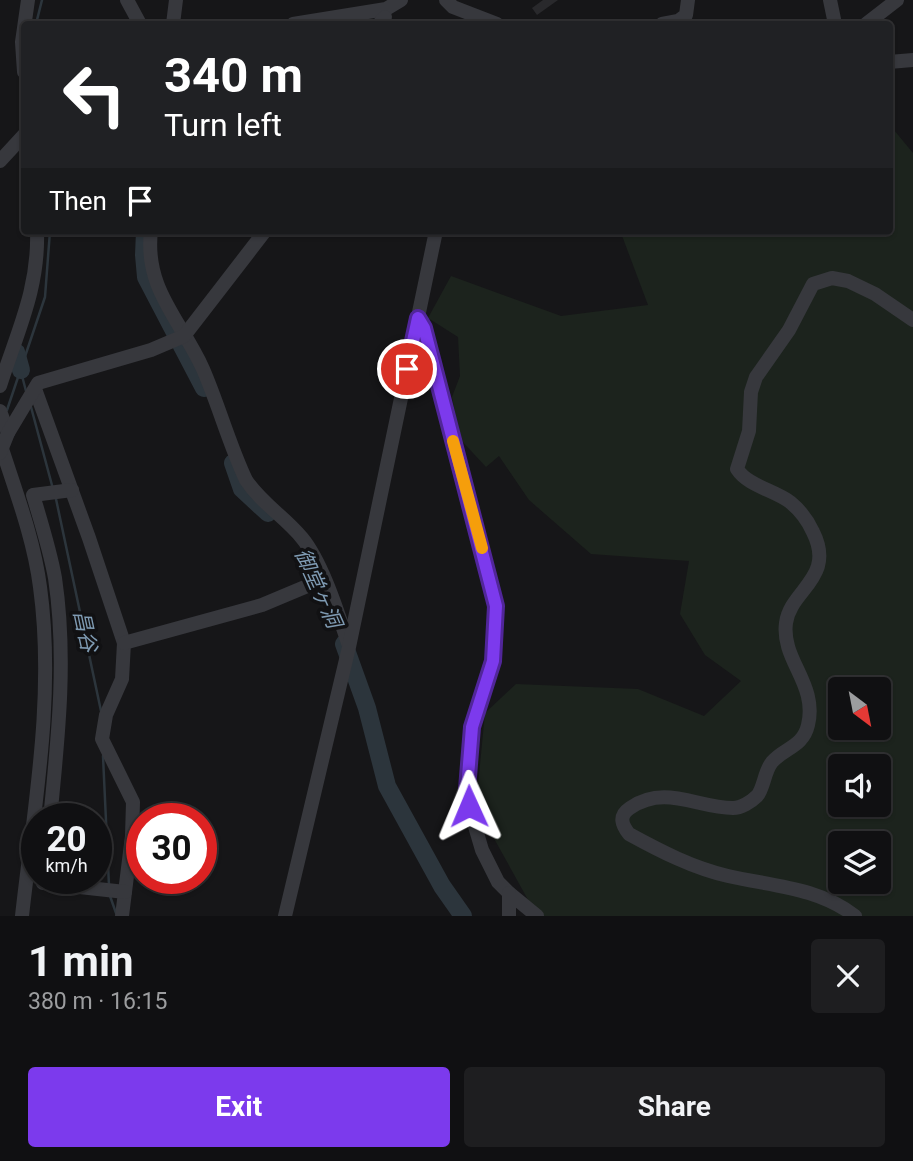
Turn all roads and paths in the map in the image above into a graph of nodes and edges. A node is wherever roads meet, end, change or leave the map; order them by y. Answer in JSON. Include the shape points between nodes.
{"nodes":[{"id":1,"x":28,"y":0,"type":"edge"},
{"id":2,"x":127,"y":0,"type":"edge"},
{"id":3,"x":176,"y":0,"type":"edge"},
{"id":4,"x":401,"y":0,"type":"edge"},
{"id":5,"x":446,"y":0,"type":"edge"},
{"id":6,"x":688,"y":0,"type":"edge"},
{"id":7,"x":830,"y":0,"type":"edge"},
{"id":8,"x":897,"y":0,"type":"edge"},
{"id":9,"x":385,"y":19,"type":"edge"},
{"id":10,"x":25,"y":21,"type":"edge"},
{"id":11,"x":138,"y":21,"type":"edge"},
{"id":12,"x":173,"y":21,"type":"edge"},
{"id":13,"x":348,"y":21,"type":"edge"},
{"id":14,"x":489,"y":21,"type":"edge"},
{"id":15,"x":678,"y":21,"type":"edge"},
{"id":16,"x":834,"y":21,"type":"edge"},
{"id":17,"x":870,"y":21,"type":"edge"},
{"id":18,"x":913,"y":60,"type":"edge"},
{"id":19,"x":893,"y":62,"type":"edge"},
{"id":20,"x":21,"y":138,"type":"edge"},
{"id":21,"x":0,"y":161,"type":"edge"},
{"id":22,"x":37,"y":235,"type":"edge"},
{"id":23,"x":151,"y":235,"type":"edge"},
{"id":24,"x":262,"y":235,"type":"edge"},
{"id":25,"x":435,"y":235,"type":"edge"},
{"id":26,"x":418,"y":318,"type":"junction"},
{"id":27,"x":913,"y":320,"type":"edge"},
{"id":28,"x":184,"y":336,"type":"junction"},
{"id":29,"x":0,"y":386,"type":"edge"},
{"id":30,"x":35,"y":389,"type":"junction"},
{"id":31,"x":0,"y":411,"type":"edge"},
{"id":32,"x":8,"y":433,"type":"junction"},
{"id":33,"x":1,"y":451,"type":"edge"},
{"id":34,"x":72,"y":490,"type":"junction"},
{"id":35,"x":324,"y":579,"type":"junction"},
{"id":36,"x":124,"y":643,"type":"junction"},
{"id":37,"x":349,"y":644,"type":"junction"},
{"id":38,"x":52,"y":803,"type":"edge"},
{"id":39,"x":112,"y":891,"type":"edge"},
{"id":40,"x":125,"y":892,"type":"junction"},
{"id":41,"x":509,"y":894,"type":"junction"},
{"id":42,"x":22,"y":916,"type":"edge"},
{"id":43,"x":122,"y":916,"type":"edge"},
{"id":44,"x":285,"y":916,"type":"edge"},
{"id":45,"x":509,"y":916,"type":"edge"},
{"id":46,"x":537,"y":916,"type":"edge"},
{"id":47,"x":855,"y":916,"type":"edge"}],
"edges":[{"from":1,"to":10,"type":"street"},
{"from":2,"to":11,"type":"street"},
{"from":3,"to":12,"type":"street"},
{"from":4,"to":9,"type":"street"},
{"from":5,"to":14,"type":"street"},
{"from":6,"to":15,"type":"street","via":[[686,15]]},
{"from":7,"to":16,"type":"street"},
{"from":8,"to":17,"type":"street"},
{"from":9,"to":13,"type":"street"},
{"from":18,"to":19,"type":"street"},
{"from":20,"to":21,"type":"street"},
{"from":22,"to":29,"type":"street","via":[[32,294]]},
{"from":23,"to":28,"type":"street","via":[[153,277]]},
{"from":24,"to":28,"type":"street"},
{"from":25,"to":26,"type":"street"},
{"from":26,"to":37,"type":"street"},
{"from":26,"to":41,"type":"street","via":[[496,606],[493,661],[472,727],[467,789],[482,850]]},
{"from":27,"to":47,"type":"street","via":[[848,281],[822,280],[813,284],[751,392],[749,431],[737,468],[742,476],[800,511],[814,533],[818,552],[811,582],[786,621],[790,650],[810,699],[807,728],[800,742],[772,762],[757,796],[741,807],[662,797],[640,801],[621,817],[629,834],[699,867],[788,886]]},
{"from":28,"to":30,"type":"street","via":[[38,383]]},
{"from":28,"to":35,"type":"street","via":[[201,365],[246,480],[305,542]]},
{"from":30,"to":32,"type":"street"},
{"from":30,"to":34,"type":"street"},
{"from":31,"to":32,"type":"street"},
{"from":32,"to":33,"type":"street"},
{"from":33,"to":42,"type":"street","via":[[33,549],[44,614],[44,712]]},
{"from":34,"to":36,"type":"street"},
{"from":34,"to":38,"type":"street","via":[[33,495],[54,577],[60,627],[60,729]]},
{"from":35,"to":36,"type":"street","via":[[262,605]]},
{"from":35,"to":37,"type":"street"},
{"from":36,"to":40,"type":"street","via":[[122,679],[106,715],[102,739],[133,802]]},
{"from":37,"to":44,"type":"street"},
{"from":39,"to":40,"type":"street"},
{"from":40,"to":43,"type":"street"},
{"from":41,"to":45,"type":"street"},
{"from":41,"to":46,"type":"street"}]}
